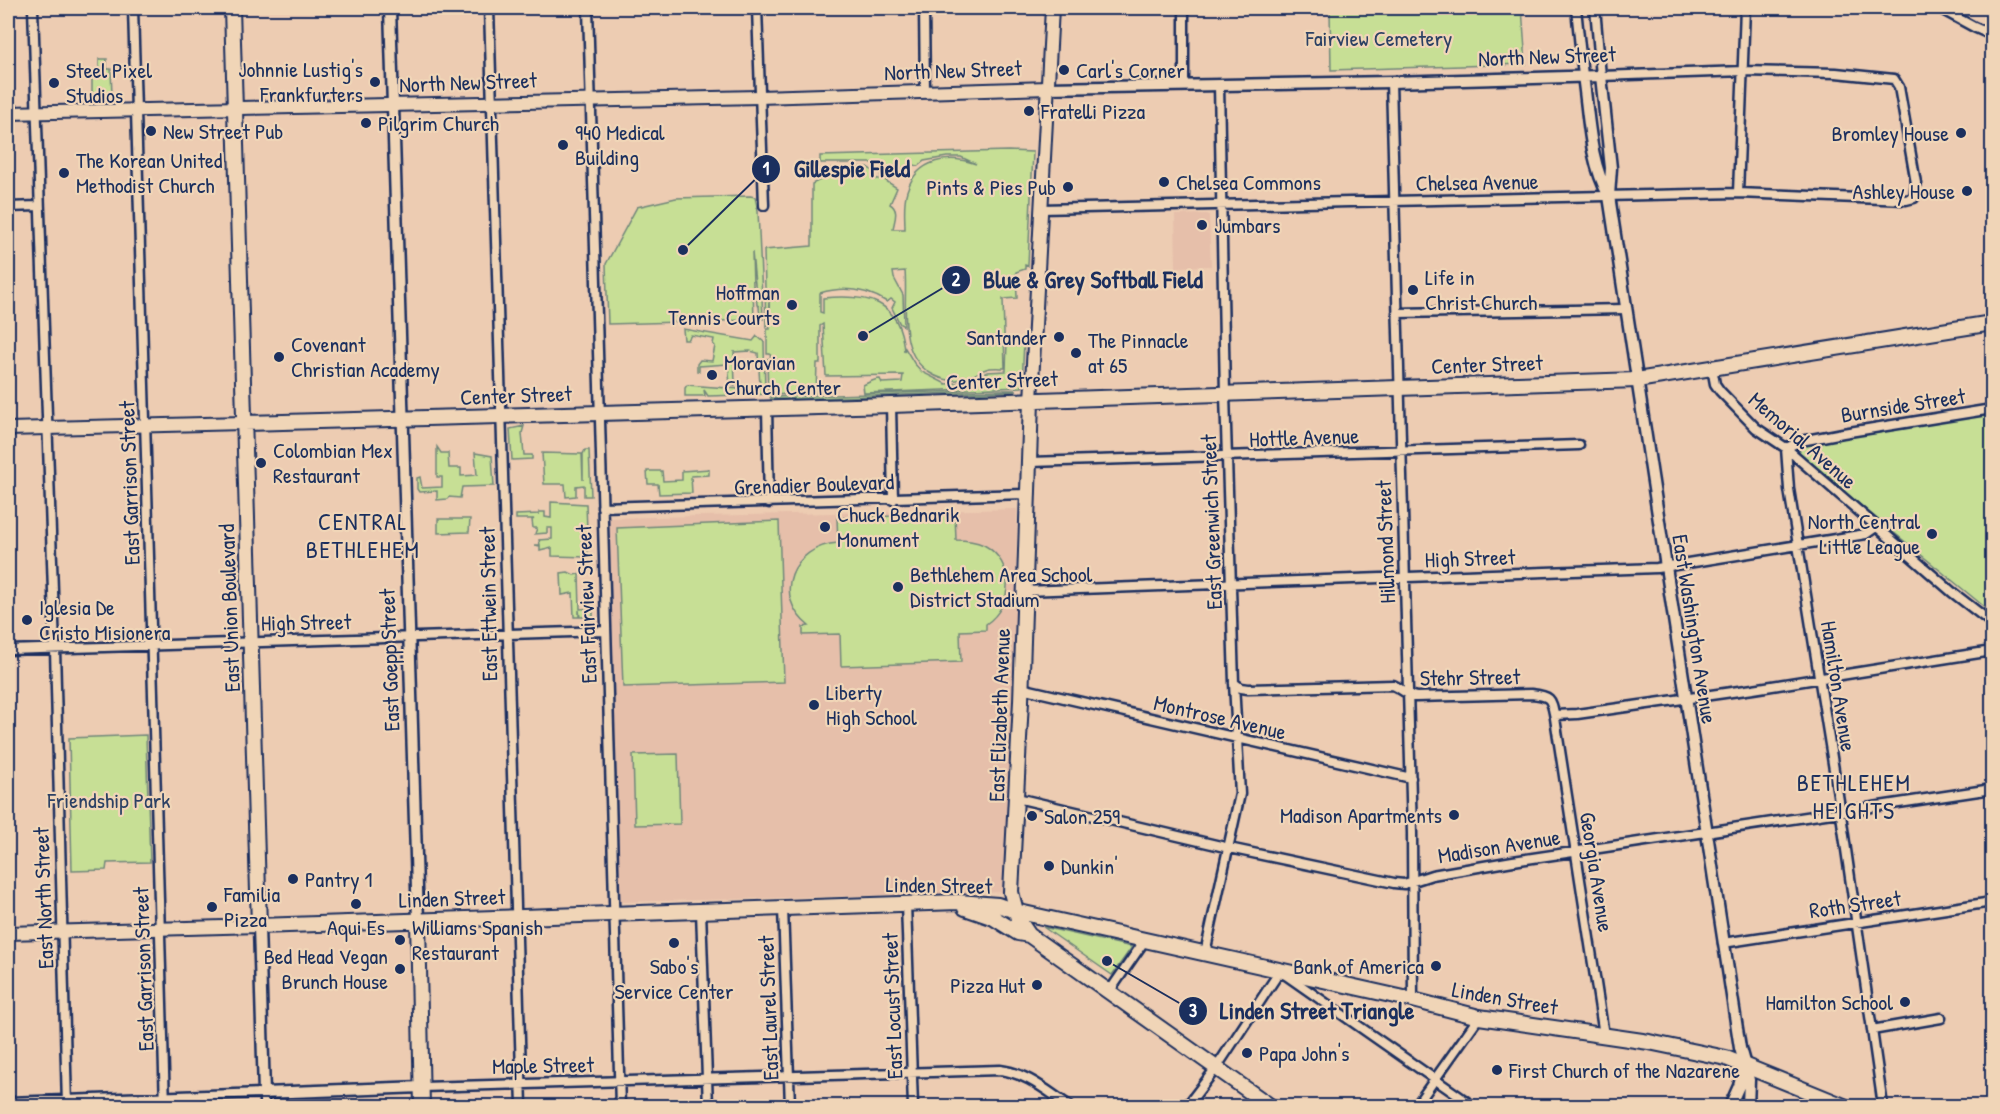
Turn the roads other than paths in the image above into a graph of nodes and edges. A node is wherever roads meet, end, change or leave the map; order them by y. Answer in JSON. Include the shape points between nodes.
{"nodes":[{"id":1,"x":33,"y":8,"type":"edge"},
{"id":2,"x":134,"y":8,"type":"edge"},
{"id":3,"x":232,"y":8,"type":"edge"},
{"id":4,"x":390,"y":8,"type":"edge"},
{"id":5,"x":489,"y":8,"type":"edge"},
{"id":6,"x":588,"y":8,"type":"edge"},
{"id":7,"x":757,"y":8,"type":"edge"},
{"id":8,"x":924,"y":8,"type":"edge"},
{"id":9,"x":1052,"y":8,"type":"edge"},
{"id":10,"x":1184,"y":8,"type":"edge"},
{"id":11,"x":1576,"y":8,"type":"edge"},
{"id":12,"x":1595,"y":8,"type":"edge"},
{"id":13,"x":1745,"y":8,"type":"edge"},
{"id":14,"x":1939,"y":8,"type":"edge"},
{"id":15,"x":1992,"y":35,"type":"edge"},
{"id":16,"x":1744,"y":71,"type":"junction"},
{"id":17,"x":1601,"y":75,"type":"junction"},
{"id":18,"x":1583,"y":76,"type":"junction"},
{"id":19,"x":1391,"y":82,"type":"junction"},
{"id":20,"x":1184,"y":85,"type":"junction"},
{"id":21,"x":1219,"y":85,"type":"junction"},
{"id":22,"x":1047,"y":88,"type":"junction"},
{"id":23,"x":925,"y":92,"type":"junction"},
{"id":24,"x":759,"y":97,"type":"junction"},
{"id":25,"x":590,"y":100,"type":"junction"},
{"id":26,"x":491,"y":101,"type":"junction"},
{"id":27,"x":393,"y":105,"type":"junction"},
{"id":28,"x":234,"y":108,"type":"junction"},
{"id":29,"x":136,"y":110,"type":"junction"},
{"id":30,"x":36,"y":112,"type":"junction"},
{"id":31,"x":8,"y":113,"type":"edge"},
{"id":32,"x":1738,"y":193,"type":"junction"},
{"id":33,"x":1609,"y":196,"type":"junction"},
{"id":34,"x":1914,"y":198,"type":"joint"},
{"id":35,"x":1395,"y":201,"type":"junction"},
{"id":36,"x":764,"y":205,"type":"dead end"},
{"id":37,"x":38,"y":206,"type":"junction"},
{"id":38,"x":1222,"y":206,"type":"junction"},
{"id":39,"x":8,"y":207,"type":"edge"},
{"id":40,"x":1041,"y":209,"type":"junction"},
{"id":41,"x":1626,"y":309,"type":"junction"},
{"id":42,"x":1397,"y":313,"type":"junction"},
{"id":43,"x":1992,"y":323,"type":"edge"},
{"id":44,"x":1712,"y":368,"type":"junction"},
{"id":45,"x":1637,"y":380,"type":"junction"},
{"id":46,"x":1398,"y":388,"type":"junction"},
{"id":47,"x":1225,"y":394,"type":"junction"},
{"id":48,"x":1031,"y":400,"type":"junction"},
{"id":49,"x":891,"y":405,"type":"junction"},
{"id":50,"x":767,"y":408,"type":"junction"},
{"id":51,"x":1992,"y":409,"type":"edge"},
{"id":52,"x":599,"y":414,"type":"junction"},
{"id":53,"x":500,"y":416,"type":"junction"},
{"id":54,"x":401,"y":419,"type":"junction"},
{"id":55,"x":243,"y":423,"type":"junction"},
{"id":56,"x":145,"y":426,"type":"junction"},
{"id":57,"x":47,"y":428,"type":"junction"},
{"id":58,"x":8,"y":429,"type":"edge"},
{"id":59,"x":1579,"y":445,"type":"dead end"},
{"id":60,"x":1786,"y":448,"type":"junction"},
{"id":61,"x":1400,"y":451,"type":"junction"},
{"id":62,"x":1227,"y":457,"type":"junction"},
{"id":63,"x":1030,"y":462,"type":"junction"},
{"id":64,"x":1028,"y":494,"type":"junction"},
{"id":65,"x":893,"y":500,"type":"junction"},
{"id":66,"x":769,"y":503,"type":"junction"},
{"id":67,"x":602,"y":507,"type":"junction"},
{"id":68,"x":1876,"y":527,"type":"junction"},
{"id":69,"x":1798,"y":545,"type":"junction"},
{"id":70,"x":1666,"y":567,"type":"junction"},
{"id":71,"x":1404,"y":578,"type":"junction"},
{"id":72,"x":1231,"y":583,"type":"junction"},
{"id":73,"x":1025,"y":591,"type":"junction"},
{"id":74,"x":1992,"y":623,"type":"edge"},
{"id":75,"x":605,"y":631,"type":"junction"},
{"id":76,"x":508,"y":634,"type":"junction"},
{"id":77,"x":409,"y":638,"type":"junction"},
{"id":78,"x":251,"y":642,"type":"junction"},
{"id":79,"x":153,"y":645,"type":"junction"},
{"id":80,"x":55,"y":649,"type":"junction"},
{"id":81,"x":8,"y":650,"type":"edge"},
{"id":82,"x":1992,"y":651,"type":"edge"},
{"id":83,"x":1820,"y":679,"type":"junction"},
{"id":84,"x":1234,"y":683,"type":"junction"},
{"id":85,"x":1021,"y":688,"type":"junction"},
{"id":86,"x":1408,"y":695,"type":"junction"},
{"id":87,"x":1686,"y":699,"type":"junction"},
{"id":88,"x":1555,"y":715,"type":"junction"},
{"id":89,"x":1238,"y":740,"type":"junction"},
{"id":90,"x":1411,"y":778,"type":"junction"},
{"id":91,"x":1992,"y":789,"type":"edge"},
{"id":92,"x":1017,"y":798,"type":"junction"},
{"id":93,"x":1840,"y":812,"type":"junction"},
{"id":94,"x":1707,"y":832,"type":"junction"},
{"id":95,"x":1229,"y":848,"type":"junction"},
{"id":96,"x":1576,"y":852,"type":"junction"},
{"id":97,"x":1411,"y":880,"type":"junction"},
{"id":98,"x":958,"y":902,"type":"junction"},
{"id":99,"x":1992,"y":902,"type":"edge"},
{"id":100,"x":906,"y":904,"type":"junction"},
{"id":101,"x":783,"y":908,"type":"junction"},
{"id":102,"x":701,"y":911,"type":"junction"},
{"id":103,"x":1015,"y":911,"type":"junction"},
{"id":104,"x":613,"y":913,"type":"junction"},
{"id":105,"x":516,"y":917,"type":"junction"},
{"id":106,"x":418,"y":921,"type":"junction"},
{"id":107,"x":1856,"y":922,"type":"junction"},
{"id":108,"x":259,"y":926,"type":"junction"},
{"id":109,"x":160,"y":928,"type":"junction"},
{"id":110,"x":62,"y":932,"type":"junction"},
{"id":111,"x":8,"y":933,"type":"edge"},
{"id":112,"x":1029,"y":935,"type":"junction"},
{"id":113,"x":1145,"y":940,"type":"junction"},
{"id":114,"x":1724,"y":942,"type":"junction"},
{"id":115,"x":1205,"y":953,"type":"junction"},
{"id":116,"x":1280,"y":971,"type":"junction"},
{"id":117,"x":1109,"y":992,"type":"junction"},
{"id":118,"x":1413,"y":1000,"type":"junction"},
{"id":119,"x":1479,"y":1017,"type":"junction"},
{"id":120,"x":1941,"y":1018,"type":"dead end"},
{"id":121,"x":1872,"y":1030,"type":"junction"},
{"id":122,"x":1604,"y":1035,"type":"junction"},
{"id":123,"x":1744,"y":1067,"type":"junction"},
{"id":124,"x":1216,"y":1068,"type":"junction"},
{"id":125,"x":912,"y":1073,"type":"junction"},
{"id":126,"x":789,"y":1077,"type":"junction"},
{"id":127,"x":707,"y":1079,"type":"junction"},
{"id":128,"x":1435,"y":1080,"type":"junction"},
{"id":129,"x":619,"y":1082,"type":"junction"},
{"id":130,"x":521,"y":1084,"type":"junction"},
{"id":131,"x":422,"y":1087,"type":"junction"},
{"id":132,"x":264,"y":1093,"type":"junction"},
{"id":133,"x":165,"y":1096,"type":"junction"},
{"id":134,"x":8,"y":1102,"type":"edge"},
{"id":135,"x":67,"y":1104,"type":"edge"},
{"id":136,"x":165,"y":1107,"type":"edge"},
{"id":137,"x":264,"y":1107,"type":"edge"},
{"id":138,"x":422,"y":1107,"type":"edge"},
{"id":139,"x":522,"y":1107,"type":"edge"},
{"id":140,"x":620,"y":1107,"type":"edge"},
{"id":141,"x":708,"y":1107,"type":"edge"},
{"id":142,"x":790,"y":1107,"type":"edge"},
{"id":143,"x":913,"y":1107,"type":"edge"},
{"id":144,"x":1070,"y":1107,"type":"edge"},
{"id":145,"x":1187,"y":1107,"type":"edge"},
{"id":146,"x":1270,"y":1107,"type":"edge"},
{"id":147,"x":1416,"y":1107,"type":"edge"},
{"id":148,"x":1473,"y":1107,"type":"edge"},
{"id":149,"x":1730,"y":1107,"type":"edge"},
{"id":150,"x":1748,"y":1107,"type":"edge"},
{"id":151,"x":1844,"y":1107,"type":"edge"},
{"id":152,"x":1883,"y":1107,"type":"edge"}],
"edges":[{"from":1,"to":30,"type":"street","name":"East North Street"},
{"from":2,"to":29,"type":"street","name":"East Garrison Street"},
{"from":3,"to":28,"type":"main road","name":"East Union Boulevard"},
{"from":4,"to":27,"type":"street","name":"East Goepp Street"},
{"from":5,"to":26,"type":"street","name":"East Ettwein Street"},
{"from":6,"to":25,"type":"street","name":"East Fairview Street"},
{"from":7,"to":24,"type":"street"},
{"from":8,"to":23,"type":"street"},
{"from":9,"to":22,"type":"main road","name":"East Elizabeth Avenue"},
{"from":10,"to":20,"type":"street"},
{"from":11,"to":18,"type":"street"},
{"from":12,"to":17,"type":"street"},
{"from":13,"to":16,"type":"street"},
{"from":14,"to":15,"type":"street"},
{"from":16,"to":17,"type":"street","name":"North New Street"},
{"from":16,"to":32,"type":"street"},
{"from":16,"to":34,"type":"street","name":"North New Street","via":[[1894,79],[1898,83],[1916,183]]},
{"from":17,"to":18,"type":"street","name":"North New Street"},
{"from":17,"to":33,"type":"street","name":"East Washington Avenue","via":[[1611,168]]},
{"from":18,"to":19,"type":"street","name":"North New Street"},
{"from":18,"to":33,"type":"street","name":"East Washington Avenue","via":[[1596,159]]},
{"from":19,"to":21,"type":"street","name":"North New Street"},
{"from":19,"to":35,"type":"street","name":"Hillmond Street"},
{"from":20,"to":21,"type":"street","name":"North New Street"},
{"from":20,"to":22,"type":"street","name":"North New Street"},
{"from":21,"to":38,"type":"street","name":"East Greenwich Street"},
{"from":22,"to":23,"type":"main road","name":"North New Street"},
{"from":22,"to":40,"type":"main road","name":"East Elizabeth Avenue"},
{"from":23,"to":24,"type":"main road","name":"North New Street"},
{"from":24,"to":25,"type":"main road","name":"North New Street"},
{"from":24,"to":36,"type":"street"},
{"from":25,"to":26,"type":"main road","name":"North New Street"},
{"from":25,"to":52,"type":"street","name":"East Fairview Street"},
{"from":26,"to":27,"type":"main road","name":"North New Street"},
{"from":26,"to":53,"type":"street","name":"East Ettwein Street"},
{"from":27,"to":28,"type":"main road","name":"North New Street"},
{"from":27,"to":54,"type":"street","name":"East Goepp Street"},
{"from":28,"to":29,"type":"main road","name":"North New Street"},
{"from":28,"to":55,"type":"main road","name":"East Union Boulevard"},
{"from":29,"to":30,"type":"main road","name":"North New Street"},
{"from":29,"to":56,"type":"street","name":"East Garrison Street"},
{"from":30,"to":31,"type":"main road","name":"North New Street"},
{"from":30,"to":37,"type":"street","name":"East North Street"},
{"from":32,"to":33,"type":"street","name":"Chelsea Avenue"},
{"from":32,"to":34,"type":"street","name":"Chelsea Avenue"},
{"from":33,"to":35,"type":"street","name":"Chelsea Avenue"},
{"from":33,"to":41,"type":"street","name":"East Washington Avenue"},
{"from":35,"to":38,"type":"street","name":"Chelsea Avenue"},
{"from":35,"to":42,"type":"street","name":"Hillmond Street"},
{"from":37,"to":39,"type":"street"},
{"from":37,"to":57,"type":"street","name":"East North Street"},
{"from":38,"to":40,"type":"street","name":"Chelsea Avenue"},
{"from":38,"to":47,"type":"street","name":"East Greenwich Street"},
{"from":40,"to":48,"type":"main road","name":"East Elizabeth Avenue"},
{"from":41,"to":42,"type":"street"},
{"from":41,"to":45,"type":"street","name":"East Washington Avenue"},
{"from":42,"to":46,"type":"street","name":"Hillmond Street"},
{"from":43,"to":44,"type":"main road","name":"Center Street"},
{"from":44,"to":45,"type":"main road","name":"Center Street"},
{"from":44,"to":60,"type":"street","name":"Memorial Avenue","via":[[1720,391],[1756,428]]},
{"from":45,"to":46,"type":"main road","name":"Center Street"},
{"from":45,"to":70,"type":"street","name":"East Washington Avenue"},
{"from":46,"to":47,"type":"main road","name":"Center Street"},
{"from":46,"to":61,"type":"street","name":"Hillmond Street"},
{"from":47,"to":48,"type":"main road","name":"Center Street"},
{"from":47,"to":62,"type":"street","name":"East Greenwich Street"},
{"from":48,"to":49,"type":"main road","name":"Center Street"},
{"from":48,"to":63,"type":"main road","name":"East Elizabeth Avenue"},
{"from":49,"to":50,"type":"main road","name":"Center Street"},
{"from":49,"to":65,"type":"street"},
{"from":50,"to":52,"type":"main road","name":"Center Street"},
{"from":50,"to":66,"type":"street"},
{"from":51,"to":60,"type":"street","name":"Burnside Street","via":[[1832,435]]},
{"from":52,"to":53,"type":"main road","name":"Center Street"},
{"from":52,"to":67,"type":"street","name":"East Fairview Street"},
{"from":53,"to":54,"type":"main road","name":"Center Street"},
{"from":53,"to":76,"type":"street","name":"East Ettwein Street"},
{"from":54,"to":55,"type":"main road","name":"Center Street"},
{"from":54,"to":77,"type":"street","name":"East Goepp Street"},
{"from":55,"to":56,"type":"main road","name":"Center Street"},
{"from":55,"to":78,"type":"main road","name":"East Union Boulevard"},
{"from":56,"to":57,"type":"main road","name":"Center Street"},
{"from":56,"to":79,"type":"street","name":"East Garrison Street"},
{"from":57,"to":58,"type":"main road","name":"Center Street"},
{"from":57,"to":80,"type":"street","name":"East North Street"},
{"from":59,"to":61,"type":"street","name":"Hottle Avenue"},
{"from":60,"to":68,"type":"street","name":"Memorial Avenue"},
{"from":60,"to":69,"type":"street","name":"Hamilton Avenue"},
{"from":61,"to":62,"type":"street","name":"Hottle Avenue"},
{"from":61,"to":71,"type":"street","name":"Hillmond Street"},
{"from":62,"to":63,"type":"street","name":"Hottle Avenue"},
{"from":62,"to":72,"type":"street","name":"East Greenwich Street"},
{"from":63,"to":64,"type":"main road","name":"East Elizabeth Avenue"},
{"from":64,"to":65,"type":"street","name":"Grenadier Boulevard"},
{"from":64,"to":73,"type":"main road","name":"East Elizabeth Avenue"},
{"from":65,"to":66,"type":"street","name":"Grenadier Boulevard"},
{"from":66,"to":67,"type":"street","name":"Grenadier Boulevard"},
{"from":67,"to":75,"type":"street","name":"East Fairview Street"},
{"from":68,"to":69,"type":"street","name":"High Street","via":[[1866,534]]},
{"from":68,"to":74,"type":"street","name":"Memorial Avenue"},
{"from":69,"to":70,"type":"street","name":"High Street"},
{"from":69,"to":83,"type":"street","name":"Hamilton Avenue"},
{"from":70,"to":71,"type":"street","name":"High Street"},
{"from":70,"to":87,"type":"street","name":"East Washington Avenue"},
{"from":71,"to":72,"type":"street","name":"High Street"},
{"from":71,"to":86,"type":"street","name":"Hillmond Street"},
{"from":72,"to":73,"type":"street","name":"High Street"},
{"from":72,"to":84,"type":"street","name":"East Greenwich Street"},
{"from":73,"to":85,"type":"main road","name":"East Elizabeth Avenue"},
{"from":75,"to":76,"type":"street","name":"High Street"},
{"from":75,"to":104,"type":"street","name":"East Fairview Street"},
{"from":76,"to":77,"type":"street","name":"High Street"},
{"from":76,"to":105,"type":"street","name":"East Ettwein Street"},
{"from":77,"to":78,"type":"street","name":"High Street"},
{"from":77,"to":106,"type":"street","name":"East Goepp Street"},
{"from":78,"to":79,"type":"street","name":"High Street"},
{"from":78,"to":108,"type":"main road","name":"East Union Boulevard"},
{"from":79,"to":80,"type":"street","name":"High Street"},
{"from":79,"to":109,"type":"street","name":"East Garrison Street"},
{"from":80,"to":81,"type":"street","name":"High Street"},
{"from":80,"to":110,"type":"street","name":"East North Street"},
{"from":82,"to":83,"type":"street"},
{"from":83,"to":87,"type":"street"},
{"from":83,"to":93,"type":"street","name":"Hamilton Avenue"},
{"from":84,"to":86,"type":"street","name":"Stehr Street","via":[[1248,689],[1393,685]]},
{"from":84,"to":89,"type":"street","name":"East Greenwich Street"},
{"from":85,"to":89,"type":"street","name":"Montrose Avenue"},
{"from":85,"to":92,"type":"main road","name":"East Elizabeth Avenue"},
{"from":86,"to":88,"type":"street","name":"Stehr Street","via":[[1540,695],[1552,701]]},
{"from":86,"to":90,"type":"street","name":"Hillmond Street"},
{"from":87,"to":88,"type":"street"},
{"from":87,"to":94,"type":"street","name":"East Washington Avenue"},
{"from":88,"to":96,"type":"street","name":"Georgia Avenue"},
{"from":89,"to":90,"type":"street","name":"Montrose Avenue"},
{"from":89,"to":95,"type":"street","name":"East Greenwich Street","via":[[1240,794]]},
{"from":90,"to":97,"type":"street","name":"Hillmond Street"},
{"from":91,"to":93,"type":"street","name":"Madison Avenue"},
{"from":92,"to":95,"type":"street","name":"Madison Avenue"},
{"from":92,"to":103,"type":"main road","name":"East Elizabeth Avenue","via":[[1011,892]]},
{"from":93,"to":94,"type":"street","name":"Madison Avenue"},
{"from":93,"to":107,"type":"street","name":"Hamilton Avenue"},
{"from":94,"to":96,"type":"street","name":"Madison Avenue"},
{"from":94,"to":114,"type":"street","name":"East Washington Avenue"},
{"from":95,"to":97,"type":"street","name":"Madison Avenue","via":[[1394,884]]},
{"from":95,"to":115,"type":"street","name":"East Greenwich Street"},
{"from":96,"to":97,"type":"street","name":"Madison Avenue"},
{"from":96,"to":122,"type":"street","name":"Georgia Avenue"},
{"from":97,"to":118,"type":"street","name":"Hillmond Street"},
{"from":98,"to":100,"type":"main road","name":"Linden Street"},
{"from":98,"to":103,"type":"main road","name":"Linden Street","via":[[998,905]]},
{"from":98,"to":112,"type":"main road"},
{"from":99,"to":107,"type":"street","name":"Roth Street"},
{"from":100,"to":101,"type":"main road","name":"Linden Street"},
{"from":100,"to":125,"type":"street","name":"East Locust Street"},
{"from":101,"to":102,"type":"main road","name":"Linden Street"},
{"from":101,"to":126,"type":"street","name":"East Laurel Street"},
{"from":102,"to":104,"type":"main road","name":"Linden Street"},
{"from":102,"to":127,"type":"street"},
{"from":103,"to":112,"type":"main road"},
{"from":103,"to":113,"type":"main road","name":"Linden Street"},
{"from":104,"to":105,"type":"main road","name":"Linden Street"},
{"from":104,"to":129,"type":"street","name":"East Fairview Street"},
{"from":105,"to":106,"type":"main road","name":"Linden Street"},
{"from":105,"to":130,"type":"street","name":"East Ettwein Street"},
{"from":106,"to":108,"type":"main road","name":"Linden Street"},
{"from":106,"to":131,"type":"main road","name":"East Goepp Street"},
{"from":107,"to":114,"type":"street","name":"Roth Street"},
{"from":107,"to":121,"type":"street","name":"Hamilton Avenue"},
{"from":108,"to":109,"type":"main road","name":"Linden Street"},
{"from":108,"to":132,"type":"street","name":"East Union Boulevard"},
{"from":109,"to":110,"type":"main road","name":"Linden Street"},
{"from":109,"to":133,"type":"street","name":"East Garrison Street"},
{"from":110,"to":111,"type":"main road","name":"Linden Street"},
{"from":110,"to":135,"type":"street","name":"East North Street"},
{"from":112,"to":117,"type":"main road"},
{"from":113,"to":115,"type":"main road","name":"Linden Street"},
{"from":113,"to":117,"type":"street"},
{"from":114,"to":123,"type":"street","name":"East Washington Avenue"},
{"from":115,"to":116,"type":"main road","name":"Linden Street"},
{"from":116,"to":118,"type":"main road","name":"Linden Street"},
{"from":116,"to":124,"type":"street"},
{"from":116,"to":128,"type":"street"},
{"from":117,"to":124,"type":"main road"},
{"from":118,"to":119,"type":"main road","name":"Linden Street"},
{"from":119,"to":122,"type":"main road","name":"Linden Street"},
{"from":119,"to":128,"type":"street"},
{"from":120,"to":121,"type":"street"},
{"from":121,"to":152,"type":"street","name":"Hamilton Avenue"},
{"from":122,"to":123,"type":"main road","name":"Linden Street","via":[[1726,1058]]},
{"from":123,"to":149,"type":"street","name":"East Washington Avenue"},
{"from":123,"to":150,"type":"street","name":"East Washington Avenue","via":[[1750,1089]]},
{"from":123,"to":151,"type":"main road","name":"Linden Street"},
{"from":124,"to":145,"type":"street"},
{"from":124,"to":146,"type":"main road"},
{"from":125,"to":126,"type":"street","name":"Maple Street"},
{"from":125,"to":143,"type":"street","name":"East Locust Street"},
{"from":125,"to":144,"type":"street","name":"Maple Street","via":[[1009,1071]]},
{"from":126,"to":127,"type":"street","name":"Maple Street"},
{"from":126,"to":142,"type":"street","name":"East Laurel Street"},
{"from":127,"to":129,"type":"street","name":"Maple Street"},
{"from":127,"to":141,"type":"street"},
{"from":128,"to":147,"type":"street"},
{"from":128,"to":148,"type":"street"},
{"from":129,"to":130,"type":"street","name":"Maple Street"},
{"from":129,"to":140,"type":"street","name":"East Fairview Street"},
{"from":130,"to":131,"type":"street","name":"Maple Street"},
{"from":130,"to":139,"type":"street","name":"East Ettwein Street"},
{"from":131,"to":132,"type":"street","name":"Maple Street"},
{"from":131,"to":138,"type":"main road","name":"East Goepp Street"},
{"from":132,"to":133,"type":"street","name":"Maple Street"},
{"from":132,"to":137,"type":"street","name":"East Union Boulevard"},
{"from":133,"to":135,"type":"street","name":"Maple Street"},
{"from":133,"to":136,"type":"street","name":"East Garrison Street"},
{"from":134,"to":135,"type":"street","name":"Maple Street"}]}
